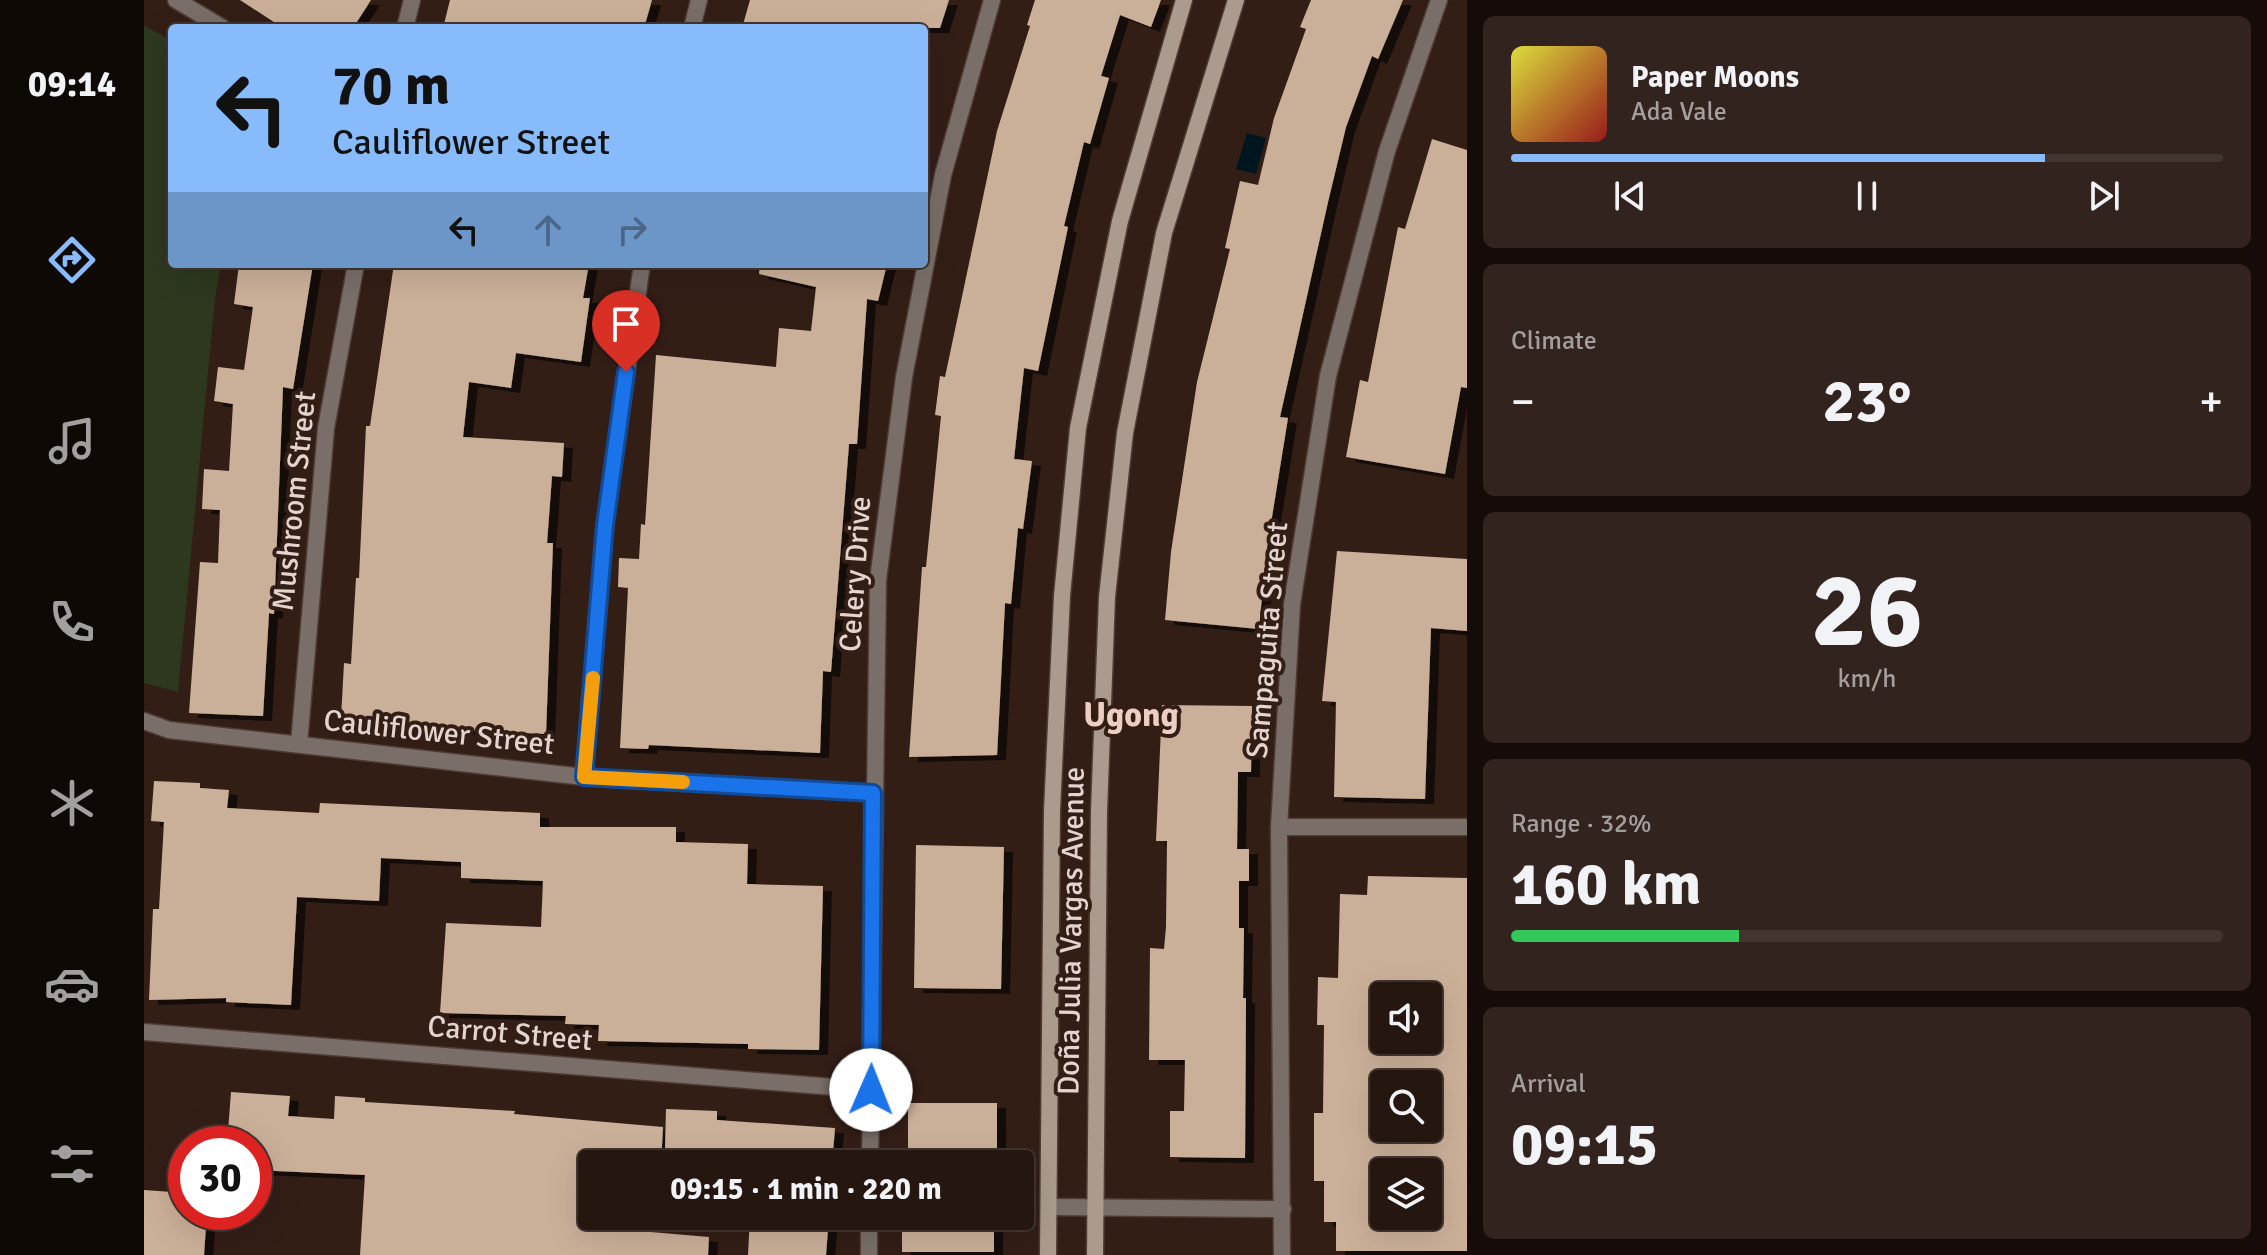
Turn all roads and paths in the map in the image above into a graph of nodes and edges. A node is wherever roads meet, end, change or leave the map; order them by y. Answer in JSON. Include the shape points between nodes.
{"nodes":[{"id":1,"x":176,"y":0,"type":"edge"},
{"id":2,"x":412,"y":0,"type":"edge"},
{"id":3,"x":699,"y":0,"type":"edge"},
{"id":4,"x":992,"y":0,"type":"edge"},
{"id":5,"x":1184,"y":0,"type":"edge"},
{"id":6,"x":1236,"y":0,"type":"edge"},
{"id":7,"x":1439,"y":0,"type":"edge"},
{"id":8,"x":216,"y":24,"type":"edge"},
{"id":9,"x":406,"y":24,"type":"edge"},
{"id":10,"x":693,"y":24,"type":"edge"},
{"id":11,"x":928,"y":253,"type":"edge"},
{"id":12,"x":355,"y":268,"type":"edge"},
{"id":13,"x":641,"y":268,"type":"edge"},
{"id":14,"x":925,"y":268,"type":"edge"},
{"id":15,"x":144,"y":721,"type":"edge"},
{"id":16,"x":299,"y":744,"type":"junction"},
{"id":17,"x":584,"y":777,"type":"junction"},
{"id":18,"x":873,"y":793,"type":"junction"},
{"id":19,"x":1279,"y":827,"type":"junction"},
{"id":20,"x":1467,"y":827,"type":"edge"},
{"id":21,"x":144,"y":1032,"type":"edge"},
{"id":22,"x":871,"y":1090,"type":"junction"},
{"id":23,"x":870,"y":1150,"type":"edge"},
{"id":24,"x":1096,"y":1206,"type":"junction"},
{"id":25,"x":1049,"y":1207,"type":"junction"},
{"id":26,"x":1283,"y":1209,"type":"junction"},
{"id":27,"x":869,"y":1230,"type":"edge"},
{"id":28,"x":869,"y":1255,"type":"edge"},
{"id":29,"x":1048,"y":1255,"type":"edge"},
{"id":30,"x":1095,"y":1255,"type":"edge"},
{"id":31,"x":1282,"y":1255,"type":"edge"}],
"edges":[{"from":1,"to":8,"type":"street"},
{"from":2,"to":9,"type":"street"},
{"from":3,"to":10,"type":"street"},
{"from":4,"to":11,"type":"street","name":"Celery Drive","via":[[943,175]]},
{"from":5,"to":25,"type":"main road","name":"Doña Julia Vargas Avenue","via":[[1120,221],[1078,428],[1062,596],[1052,811]]},
{"from":6,"to":24,"type":"main road","name":"Doña Julia Vargas Avenue","via":[[1164,233],[1123,448],[1107,597],[1099,812]]},
{"from":7,"to":19,"type":"street","name":"Sampaguita Street","via":[[1387,151],[1328,376],[1292,604]]},
{"from":12,"to":16,"type":"street","name":"Mushroom Street","via":[[326,428]]},
{"from":13,"to":17,"type":"street","via":[[605,525]]},
{"from":14,"to":18,"type":"street","name":"Celery Drive","via":[[904,377],[878,580]]},
{"from":15,"to":16,"type":"street","name":"Cauliflower Street","via":[[169,730]]},
{"from":16,"to":17,"type":"street","name":"Cauliflower Street"},
{"from":17,"to":18,"type":"street","name":"Cauliflower Street"},
{"from":18,"to":22,"type":"street","name":"Celery Drive"},
{"from":19,"to":20,"type":"street"},
{"from":19,"to":26,"type":"street","name":"Sampaguita Street"},
{"from":21,"to":22,"type":"street","name":"Carrot Street"},
{"from":22,"to":23,"type":"street","name":"Celery Drive"},
{"from":24,"to":25,"type":"street"},
{"from":24,"to":26,"type":"street"},
{"from":24,"to":30,"type":"main road","name":"Doña Julia Vargas Avenue"},
{"from":25,"to":29,"type":"main road","name":"Doña Julia Vargas Avenue"},
{"from":26,"to":31,"type":"street","name":"Sampaguita Street"},
{"from":27,"to":28,"type":"street"}]}
